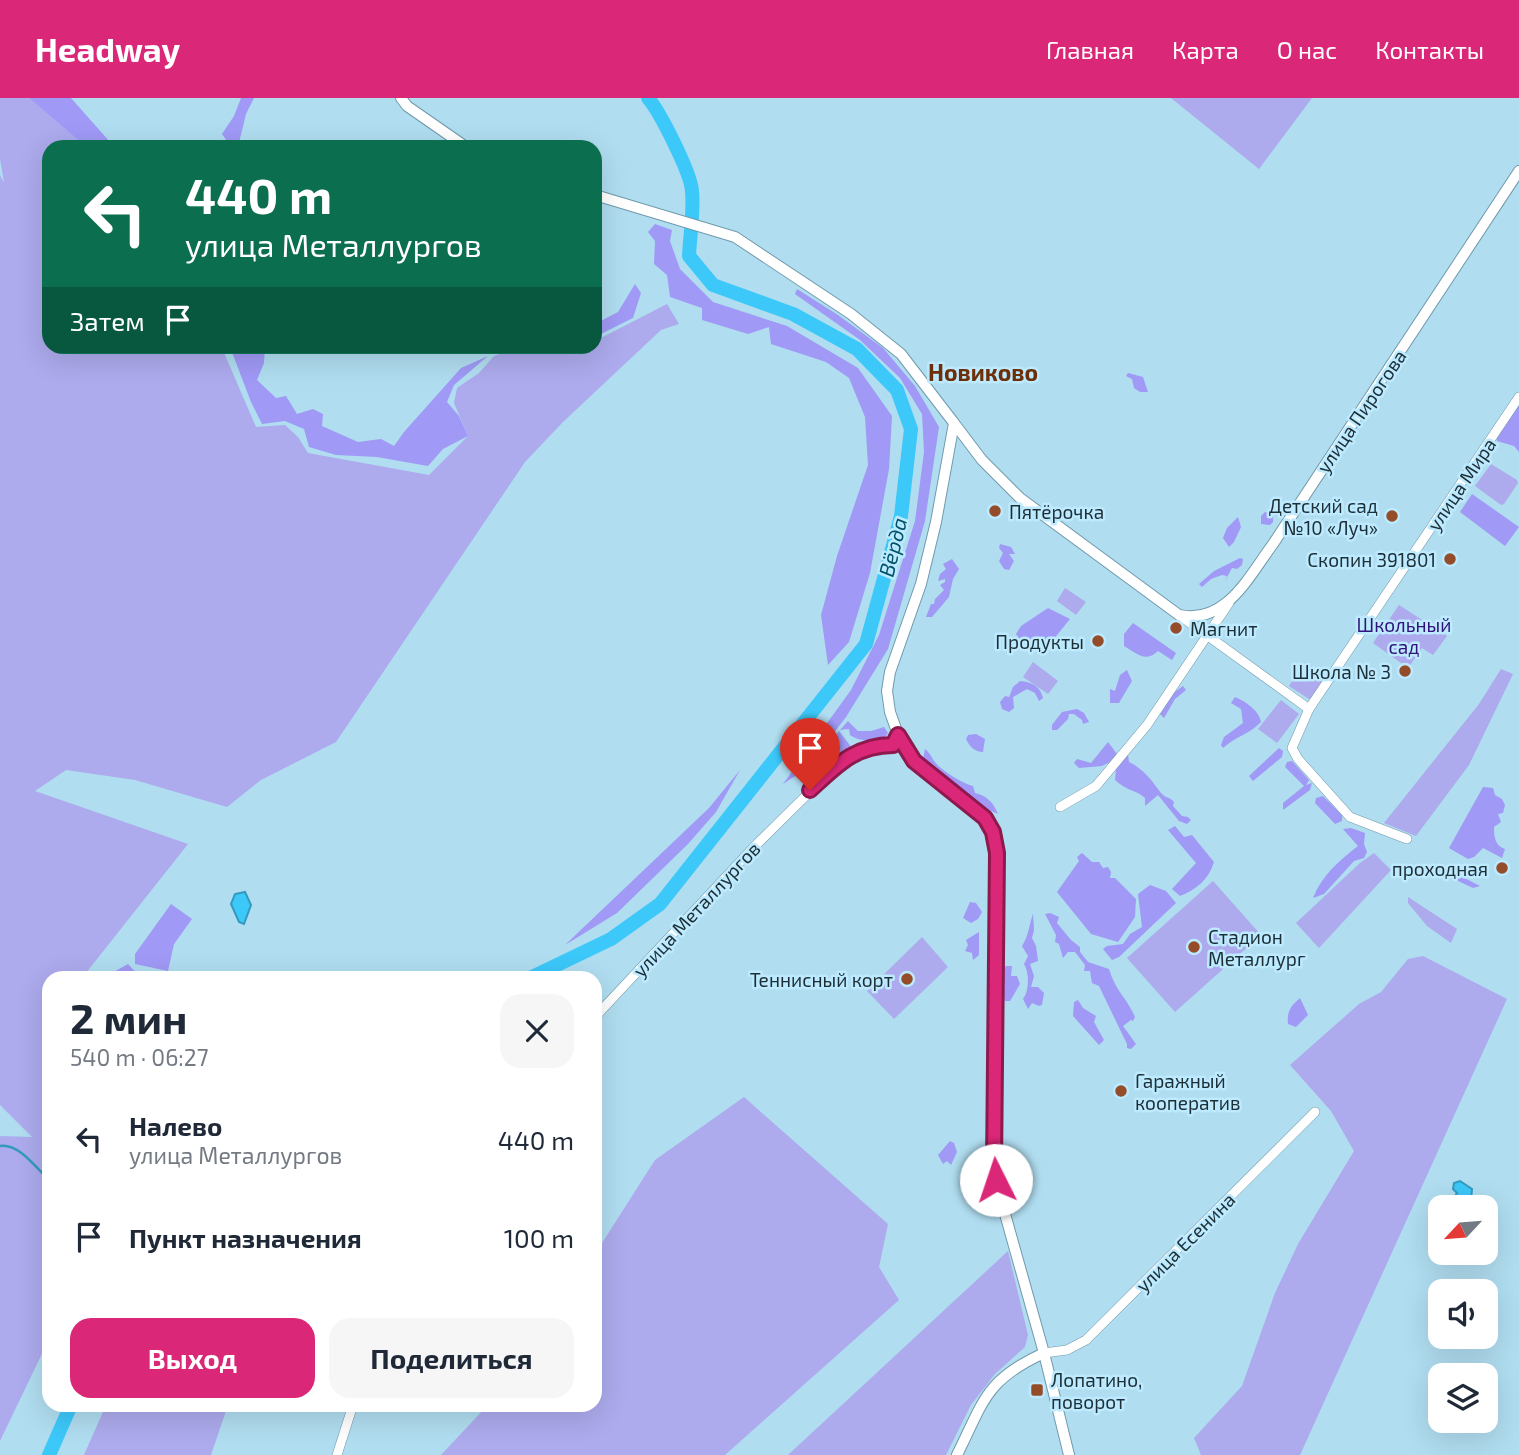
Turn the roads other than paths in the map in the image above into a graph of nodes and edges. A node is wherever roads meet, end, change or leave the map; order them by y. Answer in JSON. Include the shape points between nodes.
{"nodes":[{"id":1,"x":401,"y":98,"type":"edge"},
{"id":2,"x":456,"y":140,"type":"edge"},
{"id":3,"x":1519,"y":172,"type":"edge"},
{"id":4,"x":602,"y":197,"type":"edge"},
{"id":5,"x":1519,"y":397,"type":"edge"},
{"id":6,"x":954,"y":423,"type":"junction"},
{"id":7,"x":1233,"y":597,"type":"junction"},
{"id":8,"x":1179,"y":615,"type":"junction"},
{"id":9,"x":1206,"y":635,"type":"junction"},
{"id":10,"x":1310,"y":709,"type":"junction"},
{"id":11,"x":898,"y":735,"type":"junction"},
{"id":12,"x":1060,"y":807,"type":"dead end"},
{"id":13,"x":1407,"y":839,"type":"dead end"},
{"id":14,"x":602,"y":1010,"type":"edge"},
{"id":15,"x":1315,"y":1112,"type":"dead end"},
{"id":16,"x":1044,"y":1353,"type":"junction"},
{"id":17,"x":351,"y":1412,"type":"edge"},
{"id":18,"x":337,"y":1455,"type":"edge"},
{"id":19,"x":957,"y":1455,"type":"edge"},
{"id":20,"x":1069,"y":1455,"type":"edge"}],
"edges":[{"from":1,"to":2,"type":"street"},
{"from":3,"to":7,"type":"street","name":"улица Пирогова"},
{"from":4,"to":6,"type":"street","via":[[735,237],[851,314],[901,354]]},
{"from":5,"to":10,"type":"street","name":"улица Мира"},
{"from":6,"to":8,"type":"street","via":[[1020,498]]},
{"from":6,"to":11,"type":"street","via":[[921,584],[890,672],[887,691]]},
{"from":7,"to":8,"type":"street","name":"улица Пирогова","via":[[1205,616]]},
{"from":7,"to":9,"type":"street"},
{"from":8,"to":9,"type":"street"},
{"from":9,"to":10,"type":"street"},
{"from":9,"to":12,"type":"street","via":[[1147,725],[1096,786]]},
{"from":10,"to":13,"type":"street","name":"улица Мира","via":[[1292,748],[1298,760],[1350,817]]},
{"from":11,"to":14,"type":"street","name":"улица Металлургов","via":[[893,745],[863,749],[835,767]]},
{"from":11,"to":16,"type":"street","via":[[914,761],[985,818],[993,832],[997,853],[994,1167]]},
{"from":15,"to":16,"type":"street","name":"улица Есенина","via":[[1086,1340],[1067,1350]]},
{"from":16,"to":19,"type":"street","via":[[1016,1366],[997,1382],[983,1399]]},
{"from":16,"to":20,"type":"street"},
{"from":17,"to":18,"type":"street"}]}
